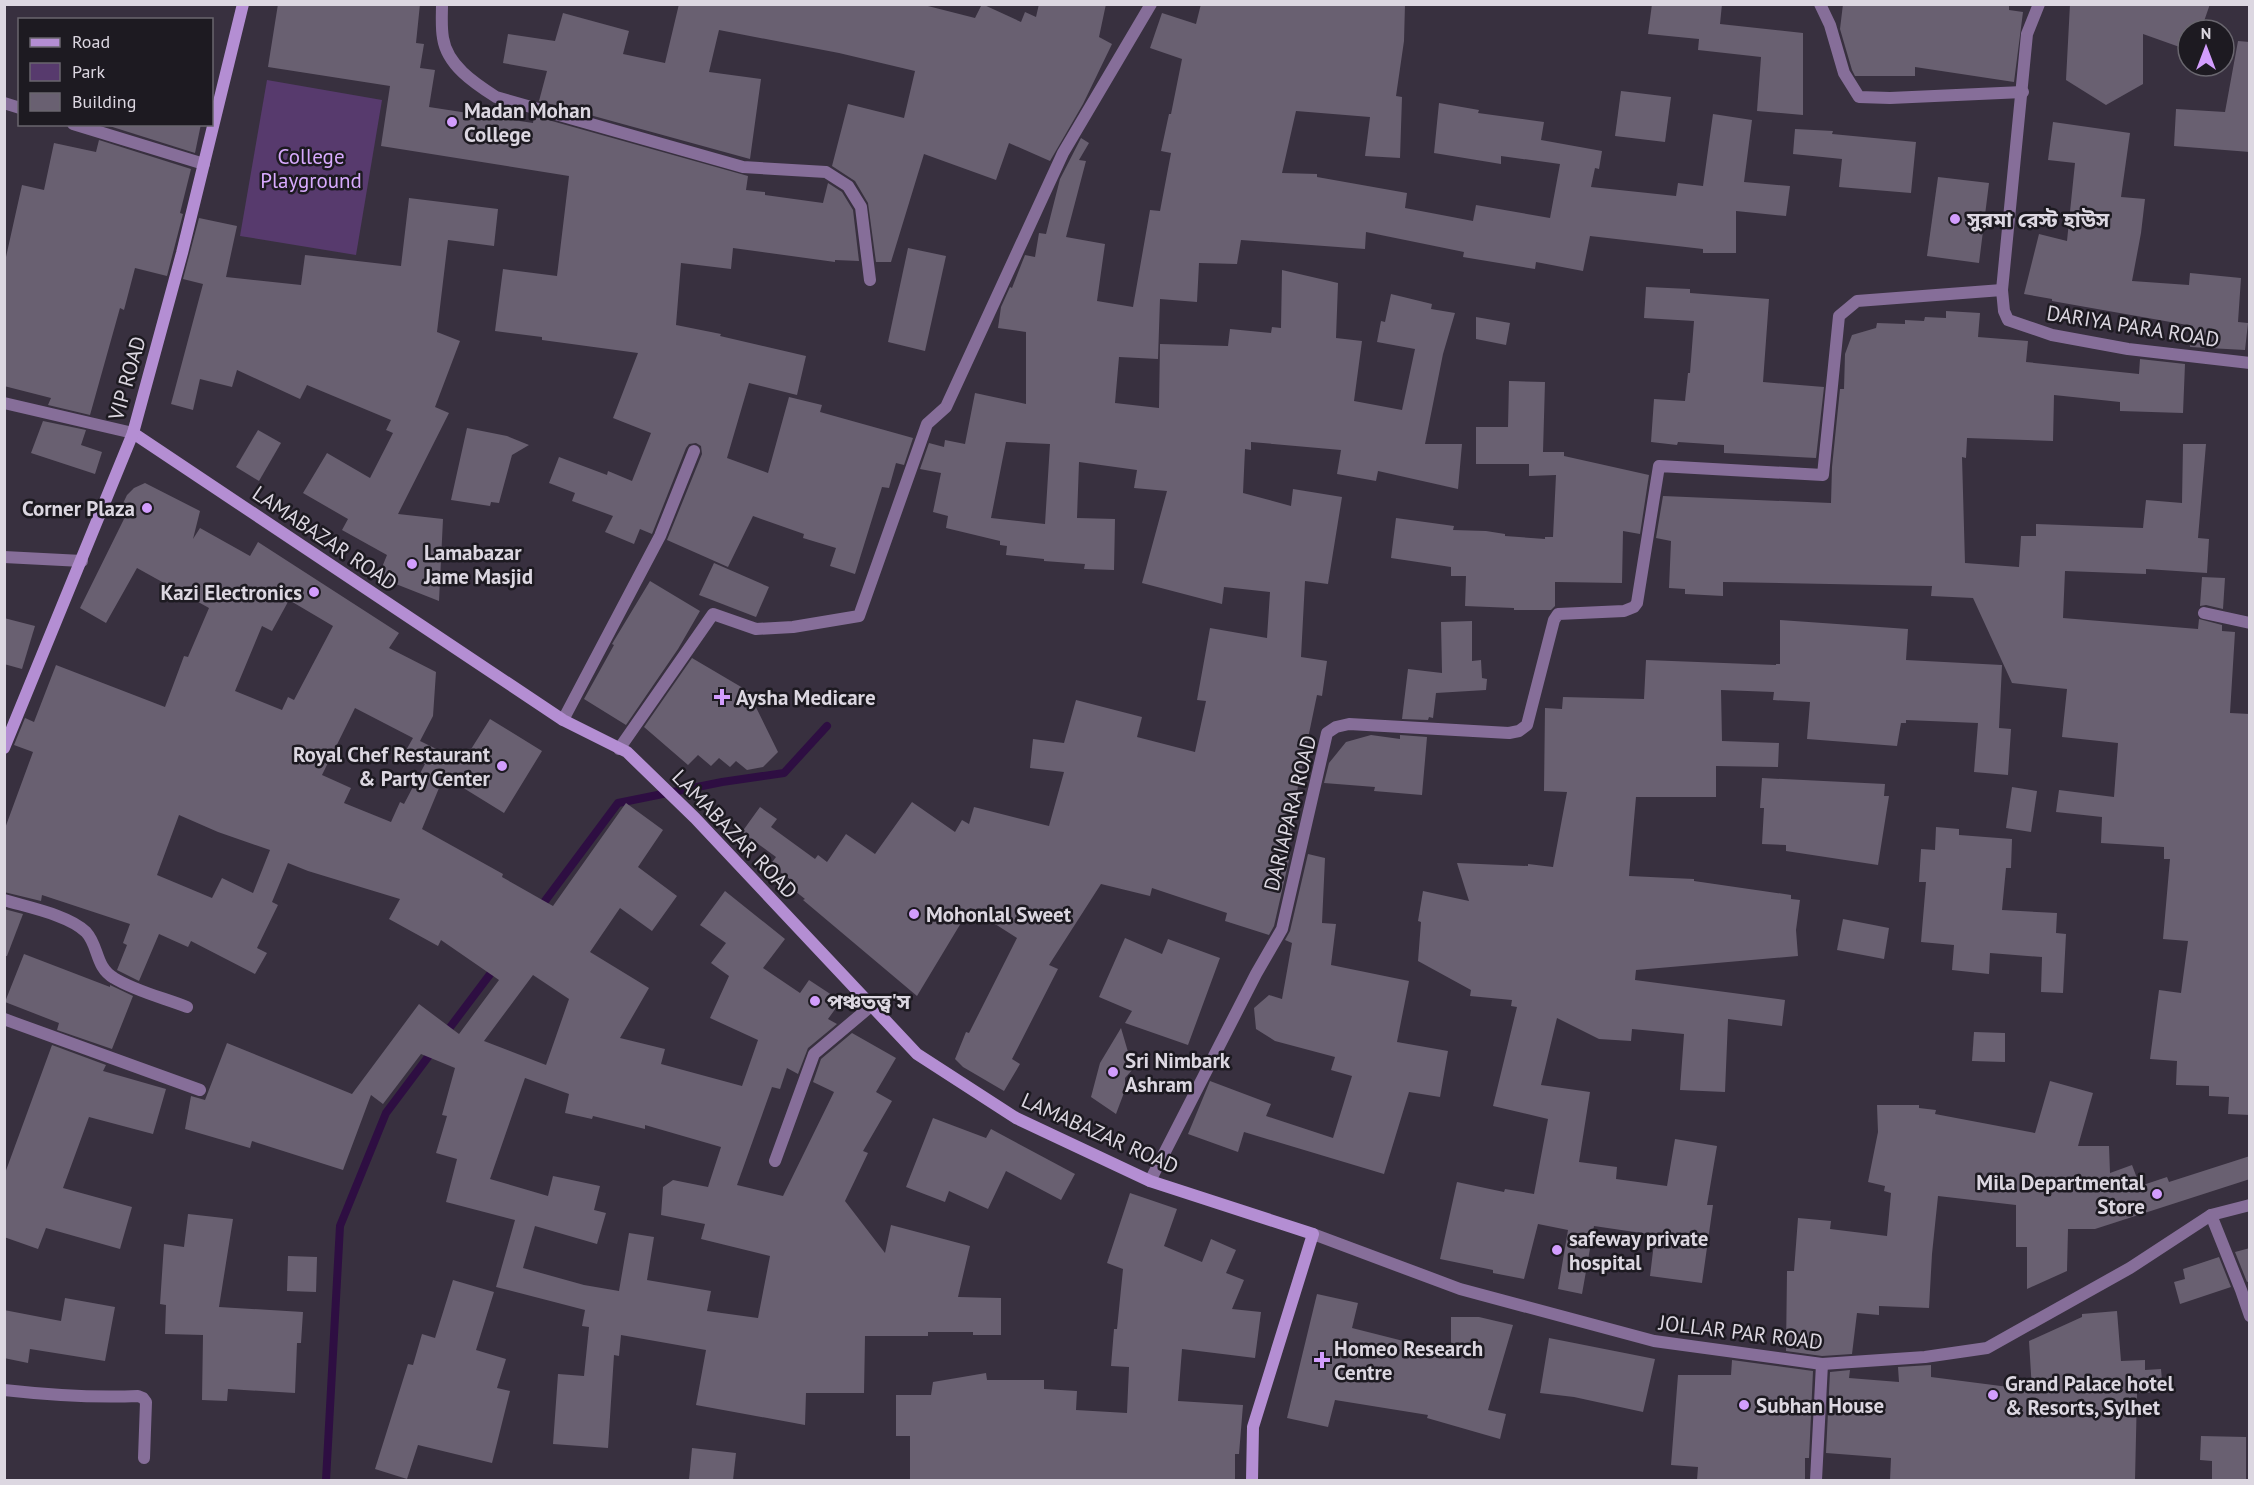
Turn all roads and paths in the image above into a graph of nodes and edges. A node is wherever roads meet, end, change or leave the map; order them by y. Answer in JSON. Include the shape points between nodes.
{"nodes":[{"id":1,"x":243,"y":4,"type":"edge"},
{"id":2,"x":442,"y":4,"type":"edge"},
{"id":3,"x":1151,"y":4,"type":"edge"},
{"id":4,"x":1820,"y":4,"type":"edge"},
{"id":5,"x":2039,"y":4,"type":"edge"},
{"id":6,"x":2023,"y":92,"type":"junction"},
{"id":7,"x":80,"y":126,"type":"edge"},
{"id":8,"x":204,"y":164,"type":"junction"},
{"id":9,"x":870,"y":280,"type":"dead end"},
{"id":10,"x":2002,"y":290,"type":"junction"},
{"id":11,"x":2250,"y":363,"type":"edge"},
{"id":12,"x":4,"y":403,"type":"edge"},
{"id":13,"x":133,"y":433,"type":"junction"},
{"id":14,"x":694,"y":451,"type":"dead end"},
{"id":15,"x":4,"y":557,"type":"edge"},
{"id":16,"x":82,"y":561,"type":"junction"},
{"id":17,"x":2204,"y":612,"type":"dead end"},
{"id":18,"x":2250,"y":623,"type":"edge"},
{"id":19,"x":562,"y":720,"type":"junction"},
{"id":20,"x":4,"y":748,"type":"edge"},
{"id":21,"x":623,"y":750,"type":"junction"},
{"id":22,"x":4,"y":900,"type":"edge"},
{"id":23,"x":871,"y":1006,"type":"junction"},
{"id":24,"x":187,"y":1007,"type":"dead end"},
{"id":25,"x":4,"y":1019,"type":"edge"},
{"id":26,"x":200,"y":1090,"type":"dead end"},
{"id":27,"x":775,"y":1161,"type":"dead end"},
{"id":28,"x":1150,"y":1180,"type":"junction"},
{"id":29,"x":2250,"y":1205,"type":"edge"},
{"id":30,"x":2211,"y":1215,"type":"junction"},
{"id":31,"x":1313,"y":1234,"type":"junction"},
{"id":32,"x":2250,"y":1316,"type":"edge"},
{"id":33,"x":1822,"y":1364,"type":"junction"},
{"id":34,"x":4,"y":1390,"type":"edge"},
{"id":35,"x":144,"y":1458,"type":"dead end"},
{"id":36,"x":1252,"y":1480,"type":"edge"},
{"id":37,"x":1816,"y":1480,"type":"edge"}],
"edges":[{"from":1,"to":8,"type":"street","name":"VIP ROAD"},
{"from":2,"to":9,"type":"street","via":[[443,39],[451,58],[471,81],[496,97],[743,167],[826,172],[833,176],[848,186],[861,207]]},
{"from":3,"to":21,"type":"street","via":[[1063,153],[946,407],[927,424],[860,616],[756,629],[713,614]]},
{"from":4,"to":6,"type":"street","via":[[1844,74],[1859,97]]},
{"from":5,"to":6,"type":"street","name":"DARIYA PARA ROAD","via":[[2027,34]]},
{"from":6,"to":10,"type":"street","name":"DARIYA PARA ROAD"},
{"from":7,"to":8,"type":"street"},
{"from":8,"to":13,"type":"street","name":"VIP ROAD"},
{"from":10,"to":11,"type":"street","name":"DARIYA PARA ROAD","via":[[2008,320],[2052,335],[2128,349]]},
{"from":10,"to":28,"type":"street","name":"DARIAPARA ROAD","via":[[1857,301],[1839,316],[1823,475],[1659,466],[1637,603],[1624,611],[1558,614],[1527,724],[1519,730],[1509,733],[1349,724],[1327,733],[1282,929]]},
{"from":12,"to":13,"type":"street"},
{"from":13,"to":16,"type":"street","name":"VIP ROAD"},
{"from":13,"to":19,"type":"street","name":"LAMABAZAR ROAD"},
{"from":14,"to":19,"type":"street","via":[[660,536]]},
{"from":15,"to":16,"type":"street"},
{"from":16,"to":20,"type":"street","name":"VIP ROAD"},
{"from":17,"to":18,"type":"street"},
{"from":19,"to":21,"type":"street","name":"LAMABAZAR ROAD"},
{"from":21,"to":23,"type":"street","name":"LAMABAZAR ROAD","via":[[694,818]]},
{"from":22,"to":24,"type":"street","via":[[70,922],[85,931],[102,968],[113,978]]},
{"from":23,"to":27,"type":"street","via":[[814,1054]]},
{"from":23,"to":28,"type":"street","name":"LAMABAZAR ROAD","via":[[917,1054],[1016,1118]]},
{"from":25,"to":26,"type":"street"},
{"from":28,"to":31,"type":"street","name":"LAMABAZAR ROAD"},
{"from":29,"to":30,"type":"street","name":"JOLLAR PAR ROAD"},
{"from":30,"to":32,"type":"street"},
{"from":30,"to":33,"type":"street","name":"JOLLAR PAR ROAD","via":[[2130,1268],[1987,1348]]},
{"from":31,"to":33,"type":"street","name":"JOLLAR PAR ROAD","via":[[1460,1289],[1654,1341]]},
{"from":31,"to":36,"type":"street","via":[[1253,1427]]},
{"from":33,"to":37,"type":"street"},
{"from":34,"to":35,"type":"street","via":[[143,1398]]}]}
